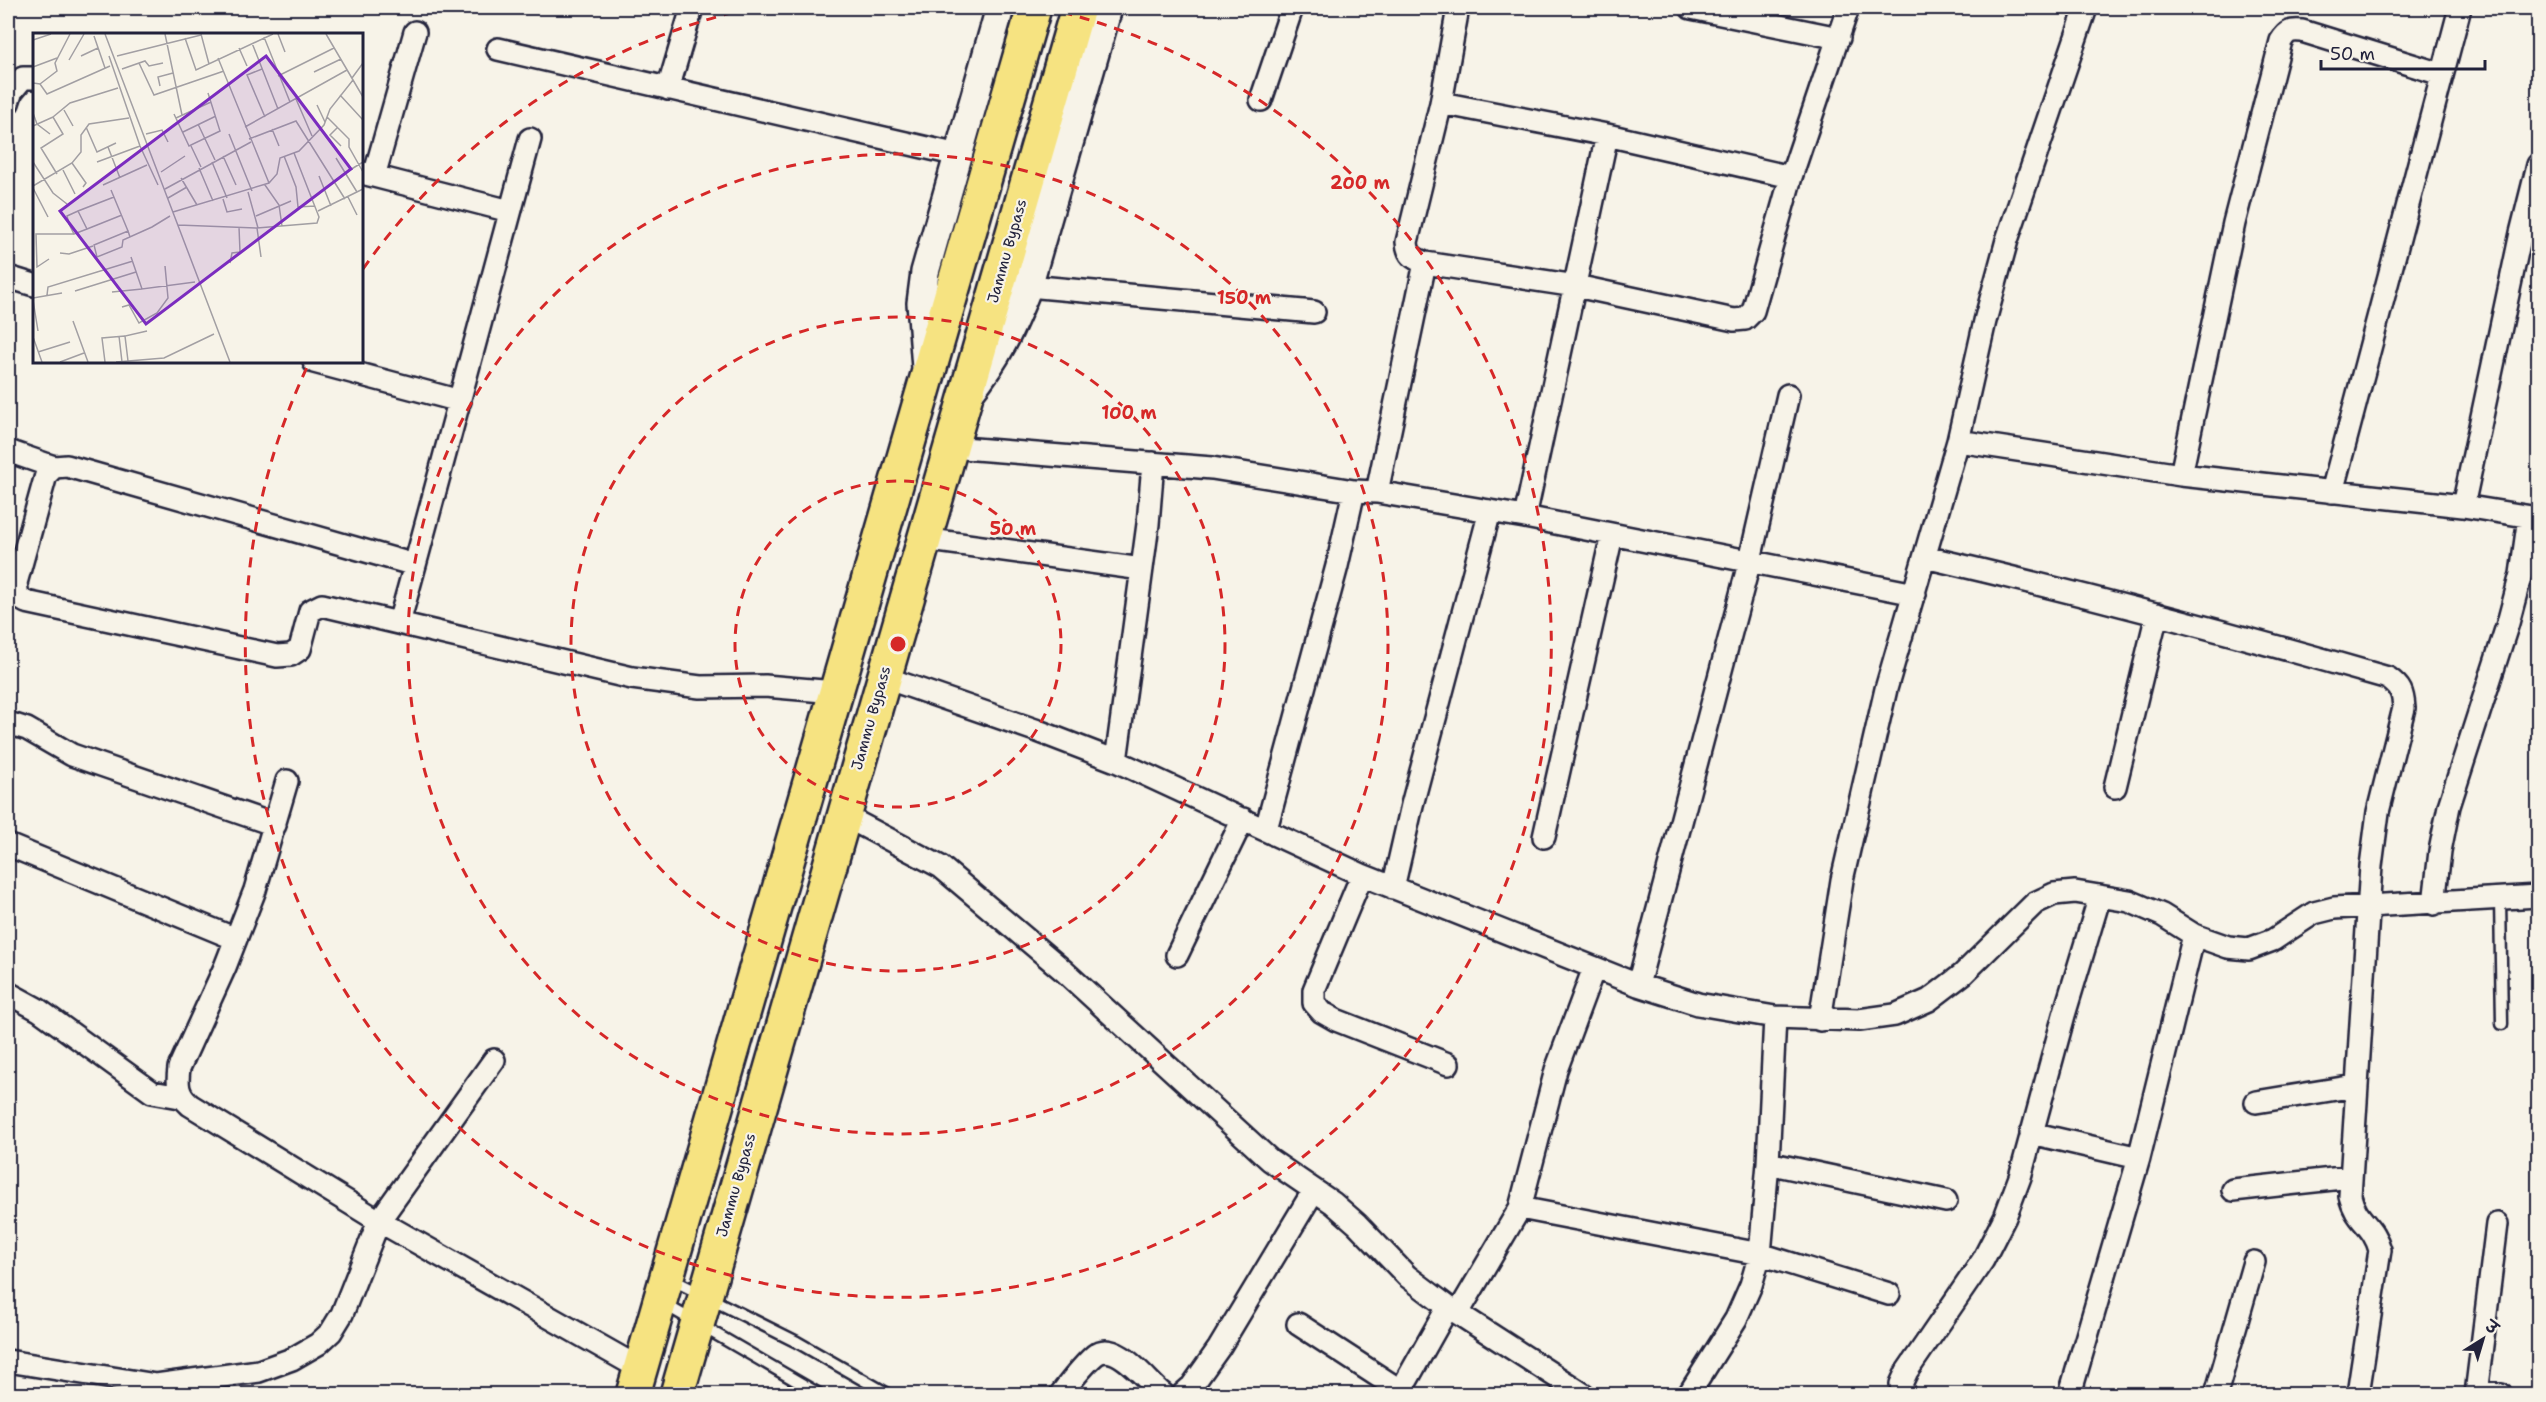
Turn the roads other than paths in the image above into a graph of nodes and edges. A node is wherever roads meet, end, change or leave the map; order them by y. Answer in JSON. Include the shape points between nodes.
{"nodes":[{"id":1,"x":692,"y":8,"type":"edge"},
{"id":2,"x":1000,"y":8,"type":"edge"},
{"id":3,"x":1034,"y":8,"type":"edge"},
{"id":4,"x":1078,"y":8,"type":"edge"},
{"id":5,"x":1108,"y":8,"type":"edge"},
{"id":6,"x":1292,"y":8,"type":"edge"},
{"id":7,"x":1458,"y":8,"type":"edge"},
{"id":8,"x":1691,"y":8,"type":"edge"},
{"id":9,"x":1848,"y":8,"type":"edge"},
{"id":10,"x":2086,"y":8,"type":"edge"},
{"id":11,"x":2460,"y":8,"type":"edge"},
{"id":12,"x":415,"y":32,"type":"dead end"},
{"id":13,"x":1839,"y":38,"type":"junction"},
{"id":14,"x":498,"y":49,"type":"dead end"},
{"id":15,"x":2441,"y":74,"type":"junction"},
{"id":16,"x":33,"y":78,"type":"edge"},
{"id":17,"x":668,"y":89,"type":"junction"},
{"id":18,"x":1261,"y":100,"type":"dead end"},
{"id":19,"x":8,"y":103,"type":"edge"},
{"id":20,"x":1441,"y":103,"type":"junction"},
{"id":21,"x":1607,"y":135,"type":"junction"},
{"id":22,"x":530,"y":139,"type":"dead end"},
{"id":23,"x":958,"y":155,"type":"junction"},
{"id":24,"x":2538,"y":165,"type":"edge"},
{"id":25,"x":368,"y":175,"type":"edge"},
{"id":26,"x":1791,"y":177,"type":"junction"},
{"id":27,"x":510,"y":211,"type":"junction"},
{"id":28,"x":2530,"y":234,"type":"edge"},
{"id":29,"x":1425,"y":263,"type":"junction"},
{"id":30,"x":8,"y":277,"type":"edge"},
{"id":31,"x":33,"y":285,"type":"edge"},
{"id":32,"x":1028,"y":286,"type":"junction"},
{"id":33,"x":1576,"y":286,"type":"junction"},
{"id":34,"x":1314,"y":312,"type":"dead end"},
{"id":35,"x":319,"y":363,"type":"edge"},
{"id":36,"x":926,"y":378,"type":"junction"},
{"id":37,"x":1788,"y":395,"type":"dead end"},
{"id":38,"x":964,"y":400,"type":"junction"},
{"id":39,"x":460,"y":401,"type":"junction"},
{"id":40,"x":1958,"y":441,"type":"junction"},
{"id":41,"x":950,"y":447,"type":"junction"},
{"id":42,"x":8,"y":451,"type":"edge"},
{"id":43,"x":1153,"y":463,"type":"junction"},
{"id":44,"x":54,"y":467,"type":"junction"},
{"id":45,"x":2181,"y":475,"type":"junction"},
{"id":46,"x":1354,"y":491,"type":"junction"},
{"id":47,"x":1377,"y":492,"type":"junction"},
{"id":48,"x":2332,"y":492,"type":"junction"},
{"id":49,"x":2463,"y":506,"type":"junction"},
{"id":50,"x":1490,"y":512,"type":"junction"},
{"id":51,"x":1525,"y":517,"type":"junction"},
{"id":52,"x":2534,"y":518,"type":"edge"},
{"id":53,"x":1612,"y":535,"type":"junction"},
{"id":54,"x":923,"y":539,"type":"junction"},
{"id":55,"x":1925,"y":557,"type":"junction"},
{"id":56,"x":1750,"y":560,"type":"junction"},
{"id":57,"x":415,"y":565,"type":"junction"},
{"id":58,"x":1142,"y":569,"type":"junction"},
{"id":59,"x":1915,"y":594,"type":"junction"},
{"id":60,"x":2157,"y":614,"type":"junction"},
{"id":61,"x":399,"y":623,"type":"junction"},
{"id":62,"x":883,"y":677,"type":"junction"},
{"id":63,"x":835,"y":692,"type":"junction"},
{"id":64,"x":8,"y":723,"type":"edge"},
{"id":65,"x":1116,"y":761,"type":"junction"},
{"id":66,"x":286,"y":781,"type":"dead end"},
{"id":67,"x":2115,"y":787,"type":"dead end"},
{"id":68,"x":843,"y":815,"type":"junction"},
{"id":69,"x":1243,"y":819,"type":"junction"},
{"id":70,"x":275,"y":825,"type":"junction"},
{"id":71,"x":1266,"y":829,"type":"junction"},
{"id":72,"x":1544,"y":837,"type":"dead end"},
{"id":73,"x":8,"y":845,"type":"edge"},
{"id":74,"x":1362,"y":875,"type":"junction"},
{"id":75,"x":1393,"y":888,"type":"junction"},
{"id":76,"x":2100,"y":896,"type":"junction"},
{"id":77,"x":2538,"y":896,"type":"edge"},
{"id":78,"x":2500,"y":899,"type":"junction"},
{"id":79,"x":2434,"y":904,"type":"junction"},
{"id":80,"x":2366,"y":906,"type":"junction"},
{"id":81,"x":2194,"y":935,"type":"junction"},
{"id":82,"x":236,"y":939,"type":"junction"},
{"id":83,"x":1177,"y":955,"type":"dead end"},
{"id":84,"x":1594,"y":968,"type":"junction"},
{"id":85,"x":1638,"y":985,"type":"junction"},
{"id":86,"x":8,"y":993,"type":"edge"},
{"id":87,"x":1775,"y":1017,"type":"junction"},
{"id":88,"x":1820,"y":1020,"type":"junction"},
{"id":89,"x":2502,"y":1024,"type":"dead end"},
{"id":90,"x":494,"y":1060,"type":"dead end"},
{"id":91,"x":1448,"y":1064,"type":"dead end"},
{"id":92,"x":2355,"y":1086,"type":"junction"},
{"id":93,"x":180,"y":1097,"type":"junction"},
{"id":94,"x":2256,"y":1102,"type":"dead end"},
{"id":95,"x":2031,"y":1133,"type":"junction"},
{"id":96,"x":2139,"y":1158,"type":"junction"},
{"id":97,"x":1768,"y":1163,"type":"junction"},
{"id":98,"x":2350,"y":1177,"type":"junction"},
{"id":99,"x":1314,"y":1190,"type":"junction"},
{"id":100,"x":2233,"y":1190,"type":"dead end"},
{"id":101,"x":1946,"y":1201,"type":"dead end"},
{"id":102,"x":1520,"y":1208,"type":"junction"},
{"id":103,"x":379,"y":1221,"type":"junction"},
{"id":104,"x":2498,"y":1224,"type":"dead end"},
{"id":105,"x":1760,"y":1254,"type":"junction"},
{"id":106,"x":2254,"y":1262,"type":"dead end"},
{"id":107,"x":665,"y":1290,"type":"junction"},
{"id":108,"x":1889,"y":1294,"type":"dead end"},
{"id":109,"x":700,"y":1309,"type":"junction"},
{"id":110,"x":1453,"y":1310,"type":"junction"},
{"id":111,"x":1298,"y":1324,"type":"dead end"},
{"id":112,"x":8,"y":1361,"type":"edge"},
{"id":113,"x":637,"y":1382,"type":"edge"},
{"id":114,"x":1400,"y":1393,"type":"edge"},
{"id":115,"x":2476,"y":1393,"type":"edge"},
{"id":116,"x":676,"y":1395,"type":"edge"},
{"id":117,"x":819,"y":1395,"type":"edge"},
{"id":118,"x":888,"y":1395,"type":"edge"},
{"id":119,"x":1061,"y":1395,"type":"edge"},
{"id":120,"x":1163,"y":1395,"type":"edge"},
{"id":121,"x":1183,"y":1395,"type":"edge"},
{"id":122,"x":1583,"y":1395,"type":"edge"},
{"id":123,"x":1689,"y":1395,"type":"edge"},
{"id":124,"x":1904,"y":1395,"type":"edge"},
{"id":125,"x":2070,"y":1395,"type":"edge"},
{"id":126,"x":2216,"y":1395,"type":"edge"},
{"id":127,"x":2358,"y":1395,"type":"edge"},
{"id":128,"x":2501,"y":1395,"type":"edge"}],
"edges":[{"from":1,"to":17,"type":"street"},
{"from":2,"to":23,"type":"street"},
{"from":3,"to":36,"type":"highway"},
{"from":4,"to":38,"type":"highway","name":"Jammu Bypass"},
{"from":5,"to":32,"type":"street"},
{"from":6,"to":18,"type":"street"},
{"from":7,"to":20,"type":"street"},
{"from":8,"to":13,"type":"street"},
{"from":9,"to":13,"type":"street"},
{"from":10,"to":40,"type":"street","via":[[2007,240]]},
{"from":11,"to":15,"type":"street"},
{"from":12,"to":25,"type":"street"},
{"from":13,"to":26,"type":"street"},
{"from":14,"to":17,"type":"street"},
{"from":15,"to":45,"type":"street","via":[[2302,31],[2286,33],[2234,223]]},
{"from":15,"to":48,"type":"street"},
{"from":16,"to":19,"type":"street","via":[[23,78]]},
{"from":17,"to":23,"type":"street"},
{"from":20,"to":21,"type":"street"},
{"from":20,"to":29,"type":"street","via":[[1407,242],[1413,258]]},
{"from":21,"to":26,"type":"street"},
{"from":21,"to":33,"type":"street"},
{"from":22,"to":27,"type":"street"},
{"from":23,"to":36,"type":"street","via":[[925,272],[921,303]]},
{"from":24,"to":28,"type":"street"},
{"from":25,"to":27,"type":"street"},
{"from":26,"to":33,"type":"street","via":[[1753,311],[1745,319],[1734,320]]},
{"from":27,"to":39,"type":"street"},
{"from":28,"to":49,"type":"street"},
{"from":29,"to":33,"type":"street"},
{"from":29,"to":47,"type":"street"},
{"from":30,"to":31,"type":"street"},
{"from":32,"to":34,"type":"street"},
{"from":32,"to":38,"type":"street","via":[[993,363]]},
{"from":33,"to":51,"type":"street"},
{"from":35,"to":39,"type":"street"},
{"from":36,"to":63,"type":"highway"},
{"from":37,"to":56,"type":"street"},
{"from":38,"to":41,"type":"highway","name":"Jammu Bypass"},
{"from":39,"to":57,"type":"street"},
{"from":40,"to":45,"type":"street"},
{"from":40,"to":55,"type":"street"},
{"from":41,"to":43,"type":"street"},
{"from":41,"to":54,"type":"highway","name":"Jammu Bypass"},
{"from":42,"to":44,"type":"street"},
{"from":43,"to":46,"type":"street","via":[[1212,468]]},
{"from":43,"to":58,"type":"street"},
{"from":44,"to":57,"type":"street","via":[[67,466]]},
{"from":44,"to":61,"type":"street","via":[[46,475],[16,584],[18,597],[26,602],[276,656],[291,656],[300,649],[310,611],[318,606]]},
{"from":45,"to":48,"type":"street"},
{"from":46,"to":47,"type":"street"},
{"from":46,"to":71,"type":"street"},
{"from":47,"to":50,"type":"street"},
{"from":48,"to":49,"type":"street"},
{"from":49,"to":52,"type":"street"},
{"from":50,"to":51,"type":"street"},
{"from":50,"to":75,"type":"street"},
{"from":51,"to":53,"type":"street"},
{"from":52,"to":79,"type":"street","via":[[2508,623],[2449,806]]},
{"from":53,"to":56,"type":"street"},
{"from":53,"to":72,"type":"street"},
{"from":54,"to":58,"type":"street"},
{"from":54,"to":62,"type":"highway","name":"Jammu Bypass"},
{"from":55,"to":59,"type":"street"},
{"from":55,"to":60,"type":"street"},
{"from":56,"to":59,"type":"street"},
{"from":56,"to":85,"type":"street"},
{"from":57,"to":61,"type":"street"},
{"from":58,"to":65,"type":"street"},
{"from":59,"to":88,"type":"street","via":[[1863,782],[1842,879]]},
{"from":60,"to":67,"type":"street"},
{"from":60,"to":80,"type":"street","via":[[2388,678],[2398,686],[2404,708],[2378,812]]},
{"from":61,"to":63,"type":"street","via":[[632,678],[699,687],[765,686]]},
{"from":62,"to":65,"type":"street"},
{"from":62,"to":68,"type":"highway","name":"Jammu Bypass"},
{"from":63,"to":107,"type":"highway"},
{"from":64,"to":70,"type":"street","via":[[27,729],[72,755]]},
{"from":65,"to":69,"type":"street"},
{"from":66,"to":70,"type":"street"},
{"from":68,"to":99,"type":"street","via":[[941,867],[1064,971],[1270,1160]]},
{"from":68,"to":109,"type":"highway","name":"Jammu Bypass"},
{"from":69,"to":71,"type":"street"},
{"from":69,"to":83,"type":"street"},
{"from":70,"to":82,"type":"street"},
{"from":71,"to":74,"type":"street"},
{"from":73,"to":82,"type":"street"},
{"from":74,"to":75,"type":"street"},
{"from":74,"to":91,"type":"street","via":[[1314,990],[1314,1003],[1336,1020]]},
{"from":75,"to":84,"type":"street"},
{"from":76,"to":81,"type":"street","via":[[2129,901]]},
{"from":76,"to":88,"type":"street","via":[[2054,894],[2035,903],[1963,974],[1929,1000],[1895,1015]]},
{"from":76,"to":95,"type":"street"},
{"from":77,"to":78,"type":"street"},
{"from":78,"to":79,"type":"street"},
{"from":78,"to":89,"type":"lane"},
{"from":79,"to":80,"type":"street"},
{"from":80,"to":81,"type":"street","via":[[2314,913],[2274,940],[2249,949],[2228,947]]},
{"from":80,"to":92,"type":"street"},
{"from":81,"to":96,"type":"street"},
{"from":82,"to":93,"type":"street","via":[[179,1068]]},
{"from":84,"to":85,"type":"street"},
{"from":84,"to":102,"type":"street","via":[[1556,1070]]},
{"from":85,"to":87,"type":"street","via":[[1698,1004]]},
{"from":86,"to":93,"type":"street","via":[[39,1010],[153,1092]]},
{"from":87,"to":88,"type":"street"},
{"from":87,"to":97,"type":"street"},
{"from":90,"to":103,"type":"street"},
{"from":92,"to":94,"type":"street"},
{"from":92,"to":98,"type":"street"},
{"from":93,"to":103,"type":"street"},
{"from":95,"to":96,"type":"street"},
{"from":95,"to":124,"type":"street","via":[[2005,1217],[1983,1260],[1907,1371],[1900,1384]]},
{"from":96,"to":125,"type":"street"},
{"from":97,"to":101,"type":"street"},
{"from":97,"to":105,"type":"street"},
{"from":98,"to":100,"type":"street"},
{"from":98,"to":127,"type":"street","via":[[2353,1209],[2376,1236],[2380,1251]]},
{"from":99,"to":110,"type":"street","via":[[1358,1224],[1407,1276]]},
{"from":99,"to":121,"type":"street","via":[[1219,1348]]},
{"from":102,"to":105,"type":"street"},
{"from":102,"to":110,"type":"street"},
{"from":103,"to":112,"type":"street","via":[[331,1332],[292,1359],[259,1371],[156,1384]]},
{"from":103,"to":113,"type":"street"},
{"from":104,"to":115,"type":"street"},
{"from":105,"to":108,"type":"street"},
{"from":105,"to":123,"type":"street","via":[[1736,1319]]},
{"from":106,"to":126,"type":"street"},
{"from":107,"to":109,"type":"lane"},
{"from":107,"to":109,"type":"lane"},
{"from":107,"to":113,"type":"highway"},
{"from":109,"to":116,"type":"highway","name":"Jammu Bypass"},
{"from":109,"to":117,"type":"lane"},
{"from":109,"to":118,"type":"lane","via":[[797,1342]]},
{"from":110,"to":114,"type":"street"},
{"from":110,"to":122,"type":"street"},
{"from":111,"to":114,"type":"street"},
{"from":115,"to":128,"type":"street"},
{"from":119,"to":120,"type":"street","via":[[1097,1353],[1106,1350],[1121,1355]]}]}
